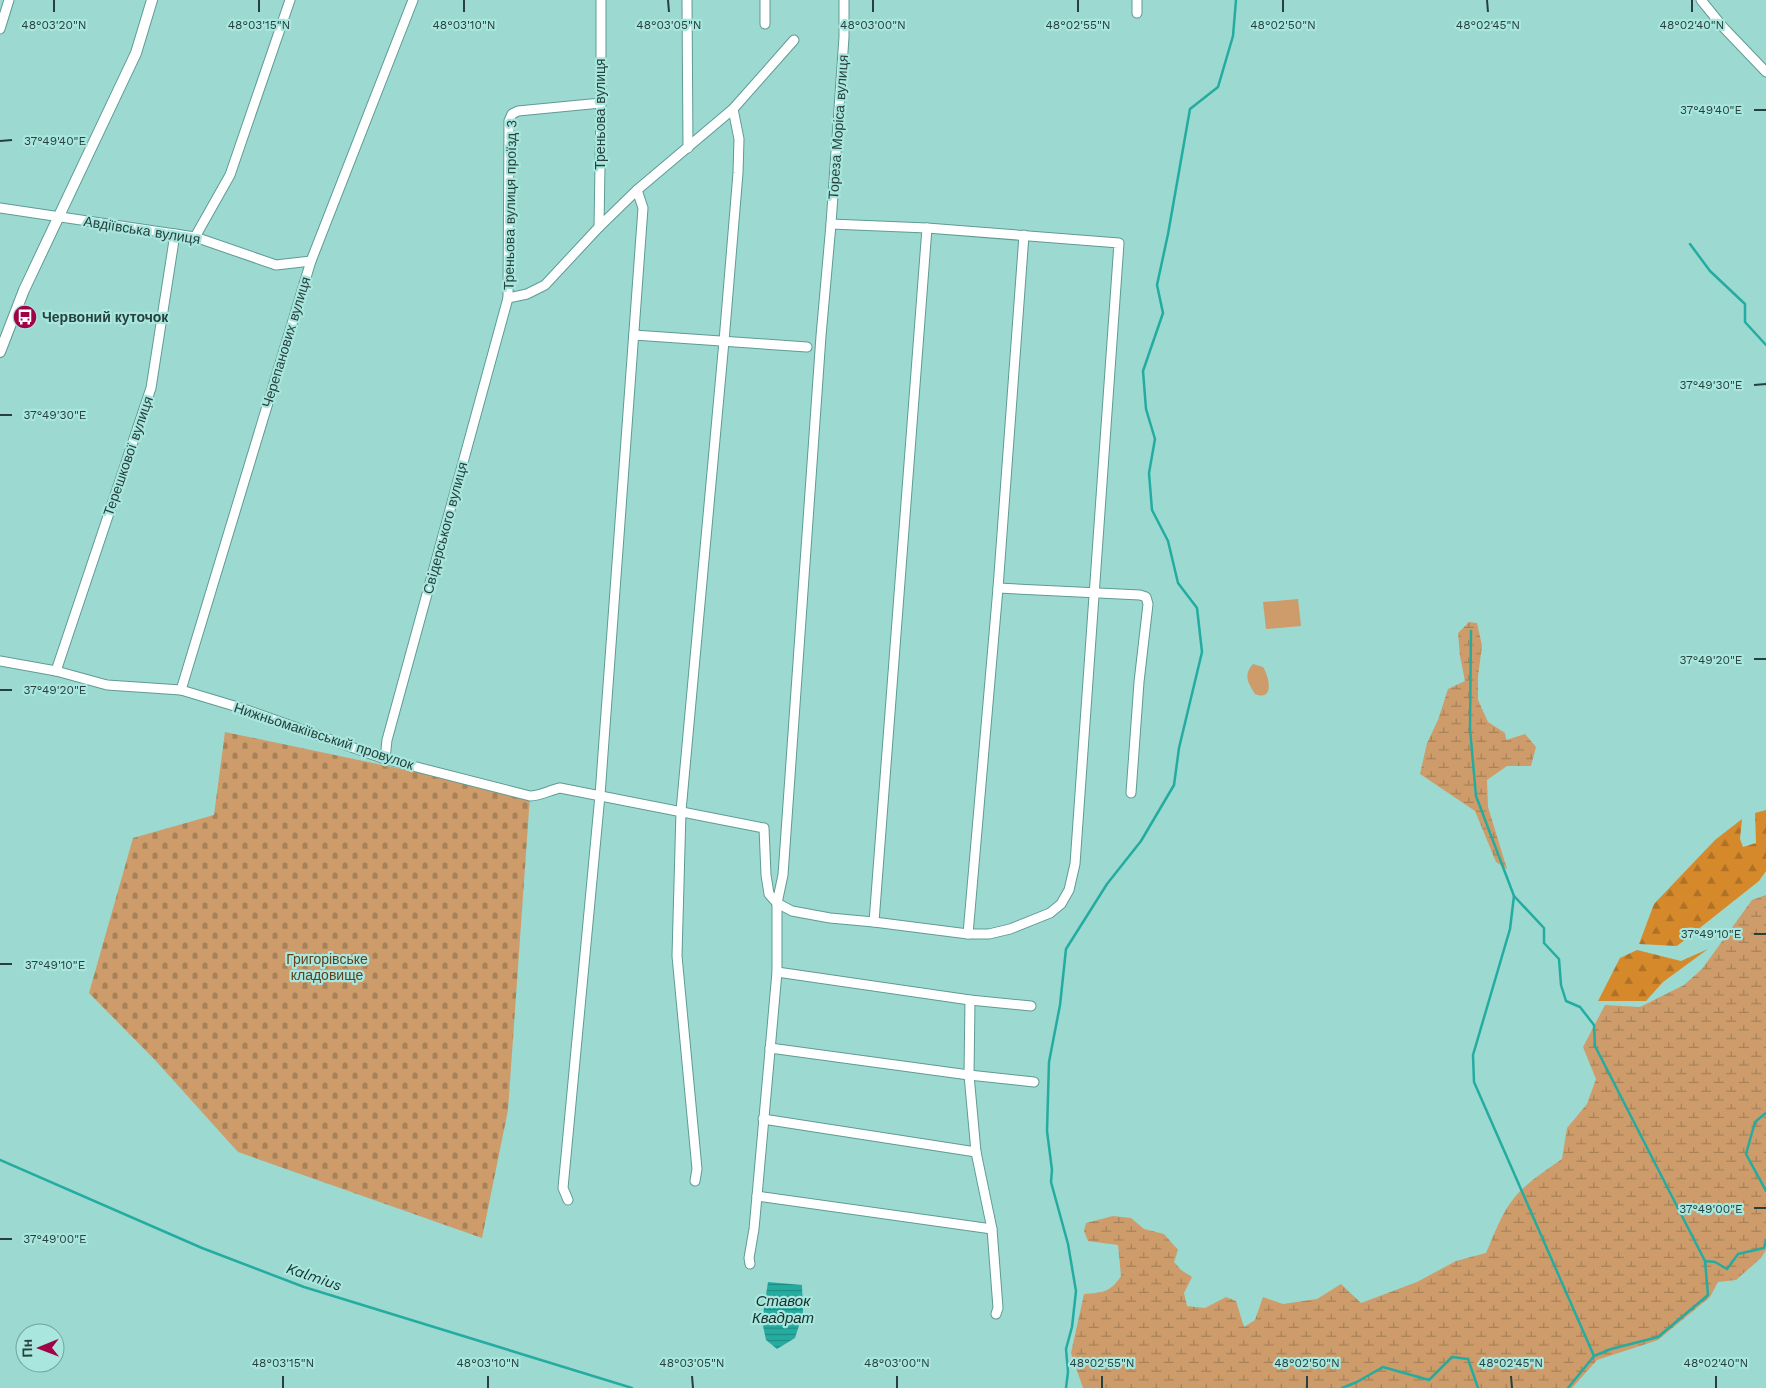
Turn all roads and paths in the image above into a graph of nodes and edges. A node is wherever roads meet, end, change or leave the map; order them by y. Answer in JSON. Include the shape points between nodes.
{"nodes":[{"id":1,"x":9,"y":0,"type":"edge"},
{"id":2,"x":152,"y":0,"type":"edge"},
{"id":3,"x":290,"y":0,"type":"edge"},
{"id":4,"x":413,"y":0,"type":"edge"},
{"id":5,"x":601,"y":0,"type":"edge"},
{"id":6,"x":687,"y":0,"type":"edge"},
{"id":7,"x":765,"y":0,"type":"edge"},
{"id":8,"x":844,"y":0,"type":"edge"},
{"id":9,"x":1137,"y":0,"type":"edge"},
{"id":10,"x":1701,"y":0,"type":"edge"},
{"id":11,"x":1137,"y":13,"type":"dead end"},
{"id":12,"x":765,"y":24,"type":"dead end"},
{"id":13,"x":0,"y":29,"type":"edge"},
{"id":14,"x":794,"y":40,"type":"dead end"},
{"id":15,"x":1766,"y":72,"type":"edge"},
{"id":16,"x":601,"y":103,"type":"junction"},
{"id":17,"x":733,"y":109,"type":"junction"},
{"id":18,"x":688,"y":148,"type":"junction"},
{"id":19,"x":637,"y":190,"type":"junction"},
{"id":20,"x":0,"y":208,"type":"edge"},
{"id":21,"x":58,"y":217,"type":"junction"},
{"id":22,"x":831,"y":224,"type":"junction"},
{"id":23,"x":599,"y":227,"type":"junction"},
{"id":24,"x":927,"y":228,"type":"junction"},
{"id":25,"x":175,"y":234,"type":"junction"},
{"id":26,"x":1024,"y":235,"type":"junction"},
{"id":27,"x":195,"y":237,"type":"junction"},
{"id":28,"x":311,"y":261,"type":"junction"},
{"id":29,"x":508,"y":298,"type":"junction"},
{"id":30,"x":634,"y":335,"type":"junction"},
{"id":31,"x":724,"y":341,"type":"junction"},
{"id":32,"x":807,"y":347,"type":"dead end"},
{"id":33,"x":0,"y":352,"type":"edge"},
{"id":34,"x":998,"y":588,"type":"junction"},
{"id":35,"x":1095,"y":591,"type":"junction"},
{"id":36,"x":0,"y":661,"type":"edge"},
{"id":37,"x":56,"y":671,"type":"junction"},
{"id":38,"x":181,"y":690,"type":"junction"},
{"id":39,"x":385,"y":758,"type":"junction"},
{"id":40,"x":1131,"y":793,"type":"dead end"},
{"id":41,"x":600,"y":795,"type":"junction"},
{"id":42,"x":681,"y":811,"type":"junction"},
{"id":43,"x":777,"y":903,"type":"junction"},
{"id":44,"x":874,"y":922,"type":"junction"},
{"id":45,"x":968,"y":934,"type":"junction"},
{"id":46,"x":777,"y":972,"type":"junction"},
{"id":47,"x":970,"y":1000,"type":"junction"},
{"id":48,"x":1031,"y":1006,"type":"dead end"},
{"id":49,"x":770,"y":1048,"type":"junction"},
{"id":50,"x":969,"y":1075,"type":"junction"},
{"id":51,"x":1034,"y":1082,"type":"dead end"},
{"id":52,"x":763,"y":1119,"type":"junction"},
{"id":53,"x":976,"y":1152,"type":"junction"},
{"id":54,"x":695,"y":1181,"type":"dead end"},
{"id":55,"x":757,"y":1196,"type":"junction"},
{"id":56,"x":568,"y":1200,"type":"dead end"},
{"id":57,"x":992,"y":1229,"type":"junction"},
{"id":58,"x":750,"y":1264,"type":"dead end"},
{"id":59,"x":996,"y":1314,"type":"dead end"}],
"edges":[{"from":1,"to":13,"type":"street"},
{"from":2,"to":21,"type":"street","via":[[136,53]]},
{"from":3,"to":27,"type":"street","via":[[230,175]]},
{"from":4,"to":28,"type":"street","name":"Черепанових вулиця"},
{"from":5,"to":16,"type":"street","name":"Треньова вулиця"},
{"from":6,"to":18,"type":"street"},
{"from":7,"to":12,"type":"street"},
{"from":8,"to":22,"type":"street","name":"Тореза Моріса вулиця"},
{"from":9,"to":11,"type":"street"},
{"from":10,"to":15,"type":"street","via":[[1722,27]]},
{"from":14,"to":17,"type":"street"},
{"from":16,"to":23,"type":"street","name":"Треньова вулиця"},
{"from":16,"to":29,"type":"street","name":"Треньова вулиця проїзд 3","via":[[518,110],[512,114],[509,121]]},
{"from":17,"to":18,"type":"street"},
{"from":17,"to":31,"type":"street","via":[[739,139],[738,173]]},
{"from":18,"to":19,"type":"street"},
{"from":19,"to":23,"type":"street"},
{"from":19,"to":30,"type":"street","via":[[643,208]]},
{"from":20,"to":21,"type":"street","name":"Авдіївська вулиця"},
{"from":21,"to":25,"type":"street","name":"Авдіївська вулиця"},
{"from":21,"to":33,"type":"street"},
{"from":22,"to":24,"type":"street"},
{"from":22,"to":43,"type":"street","name":"Тореза Моріса вулиця","via":[[783,875]]},
{"from":23,"to":29,"type":"street","via":[[545,285],[527,294]]},
{"from":24,"to":26,"type":"street"},
{"from":24,"to":44,"type":"street"},
{"from":25,"to":27,"type":"street","name":"Авдіївська вулиця"},
{"from":25,"to":37,"type":"street","name":"Терешкової вулиця","via":[[151,388]]},
{"from":26,"to":34,"type":"street"},
{"from":26,"to":35,"type":"street","via":[[1119,243]]},
{"from":27,"to":28,"type":"street","name":"Авдіївська вулиця","via":[[276,265]]},
{"from":28,"to":38,"type":"street","name":"Черепанових вулиця"},
{"from":29,"to":39,"type":"street","name":"Свiдерського вулиця","via":[[387,740]]},
{"from":30,"to":31,"type":"street"},
{"from":30,"to":41,"type":"street"},
{"from":31,"to":32,"type":"street"},
{"from":31,"to":42,"type":"street"},
{"from":34,"to":35,"type":"street"},
{"from":34,"to":45,"type":"street"},
{"from":35,"to":40,"type":"street","via":[[1140,595],[1146,597],[1148,604]]},
{"from":35,"to":45,"type":"street","via":[[1075,864],[1069,890],[1061,904],[1032,922],[989,934]]},
{"from":36,"to":37,"type":"street","name":"Нижньомакіївський провулок"},
{"from":37,"to":38,"type":"street","name":"Нижньомакіївський провулок","via":[[107,685]]},
{"from":38,"to":39,"type":"street","name":"Нижньомакіївський провулок"},
{"from":39,"to":41,"type":"street","name":"Нижньомакіївський провулок","via":[[530,796],[560,788]]},
{"from":41,"to":42,"type":"street","name":"Нижньомакіївський провулок"},
{"from":41,"to":56,"type":"street","via":[[563,1188]]},
{"from":42,"to":43,"type":"street","name":"Нижньомакіївський провулок","via":[[764,828],[768,894]]},
{"from":42,"to":54,"type":"street","via":[[677,956],[697,1169]]},
{"from":43,"to":44,"type":"street","via":[[792,911]]},
{"from":43,"to":46,"type":"street"},
{"from":44,"to":45,"type":"street"},
{"from":46,"to":47,"type":"street"},
{"from":46,"to":49,"type":"street"},
{"from":47,"to":48,"type":"street"},
{"from":47,"to":50,"type":"street"},
{"from":49,"to":50,"type":"street"},
{"from":49,"to":52,"type":"street"},
{"from":50,"to":51,"type":"street"},
{"from":50,"to":53,"type":"street"},
{"from":52,"to":53,"type":"street"},
{"from":52,"to":55,"type":"street"},
{"from":53,"to":57,"type":"street"},
{"from":55,"to":57,"type":"street"},
{"from":55,"to":58,"type":"street"},
{"from":57,"to":59,"type":"street"}]}
